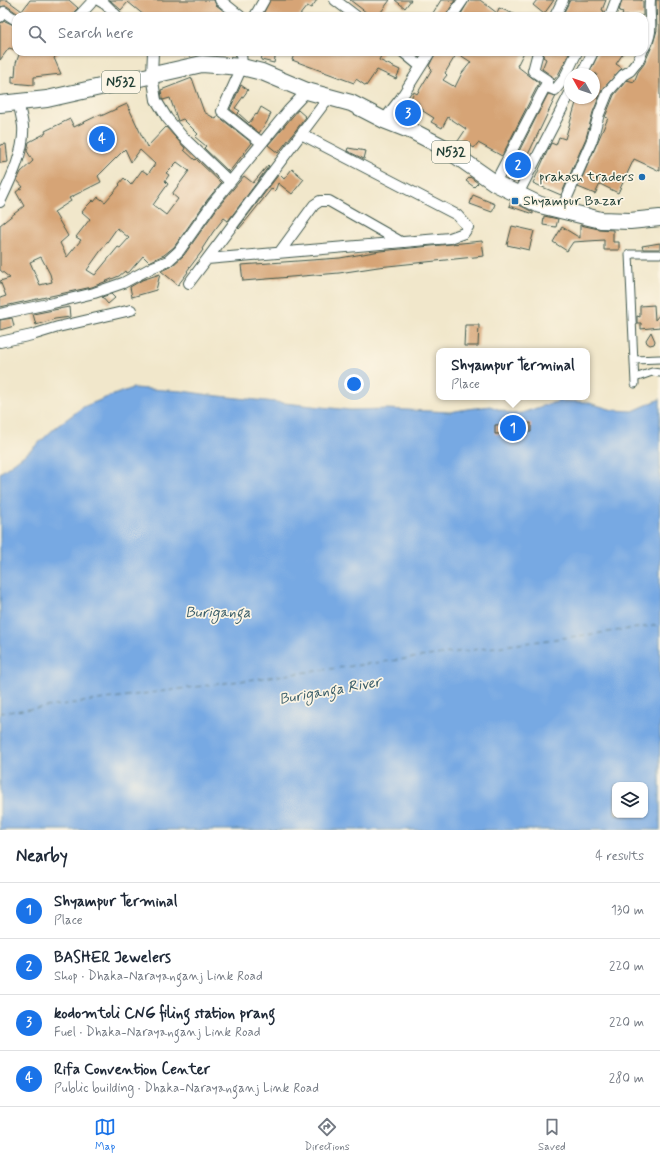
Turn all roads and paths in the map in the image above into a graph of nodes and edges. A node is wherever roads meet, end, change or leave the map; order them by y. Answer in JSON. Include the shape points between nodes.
{"nodes":[{"id":1,"x":220,"y":0,"type":"edge"},
{"id":2,"x":264,"y":0,"type":"edge"},
{"id":3,"x":335,"y":0,"type":"edge"},
{"id":4,"x":463,"y":0,"type":"edge"},
{"id":5,"x":563,"y":0,"type":"edge"},
{"id":6,"x":616,"y":0,"type":"edge"},
{"id":7,"x":650,"y":0,"type":"edge"},
{"id":8,"x":93,"y":1,"type":"edge"},
{"id":9,"x":83,"y":12,"type":"edge"},
{"id":10,"x":113,"y":12,"type":"edge"},
{"id":11,"x":235,"y":12,"type":"edge"},
{"id":12,"x":258,"y":12,"type":"edge"},
{"id":13,"x":351,"y":12,"type":"edge"},
{"id":14,"x":455,"y":12,"type":"edge"},
{"id":15,"x":557,"y":12,"type":"edge"},
{"id":16,"x":612,"y":12,"type":"edge"},
{"id":17,"x":0,"y":17,"type":"edge"},
{"id":18,"x":12,"y":17,"type":"edge"},
{"id":19,"x":648,"y":40,"type":"edge"},
{"id":20,"x":154,"y":56,"type":"edge"},
{"id":21,"x":407,"y":56,"type":"edge"},
{"id":22,"x":427,"y":56,"type":"edge"},
{"id":23,"x":537,"y":56,"type":"edge"},
{"id":24,"x":576,"y":56,"type":"edge"},
{"id":25,"x":591,"y":56,"type":"edge"},
{"id":26,"x":640,"y":56,"type":"edge"},
{"id":27,"x":242,"y":60,"type":"edge"},
{"id":28,"x":420,"y":66,"type":"junction"},
{"id":29,"x":585,"y":68,"type":"edge"},
{"id":30,"x":152,"y":75,"type":"junction"},
{"id":31,"x":545,"y":86,"type":"junction"},
{"id":32,"x":307,"y":91,"type":"junction"},
{"id":33,"x":329,"y":97,"type":"junction"},
{"id":34,"x":18,"y":102,"type":"junction"},
{"id":35,"x":0,"y":104,"type":"edge"},
{"id":36,"x":565,"y":104,"type":"edge"},
{"id":37,"x":384,"y":120,"type":"junction"},
{"id":38,"x":301,"y":134,"type":"junction"},
{"id":39,"x":262,"y":143,"type":"junction"},
{"id":40,"x":230,"y":182,"type":"junction"},
{"id":41,"x":495,"y":183,"type":"junction"},
{"id":42,"x":518,"y":194,"type":"junction"},
{"id":43,"x":0,"y":202,"type":"edge"},
{"id":44,"x":561,"y":211,"type":"junction"},
{"id":45,"x":660,"y":218,"type":"edge"},
{"id":46,"x":401,"y":242,"type":"junction"},
{"id":47,"x":279,"y":253,"type":"junction"},
{"id":48,"x":660,"y":254,"type":"edge"},
{"id":49,"x":207,"y":259,"type":"junction"},
{"id":50,"x":189,"y":283,"type":"dead end"},
{"id":51,"x":131,"y":310,"type":"dead end"},
{"id":52,"x":0,"y":314,"type":"edge"},
{"id":53,"x":0,"y":342,"type":"edge"},
{"id":54,"x":660,"y":358,"type":"edge"},
{"id":55,"x":634,"y":360,"type":"junction"},
{"id":56,"x":660,"y":373,"type":"edge"}],
"edges":[{"from":1,"to":11,"type":"street"},
{"from":2,"to":12,"type":"street"},
{"from":3,"to":13,"type":"street"},
{"from":4,"to":14,"type":"street"},
{"from":5,"to":15,"type":"street"},
{"from":6,"to":16,"type":"street"},
{"from":7,"to":19,"type":"street","via":[[651,28]]},
{"from":8,"to":9,"type":"street"},
{"from":8,"to":10,"type":"street","via":[[105,4]]},
{"from":17,"to":18,"type":"street","via":[[4,12]]},
{"from":20,"to":30,"type":"street"},
{"from":21,"to":28,"type":"street"},
{"from":22,"to":28,"type":"street"},
{"from":23,"to":31,"type":"street","via":[[533,71],[548,81]]},
{"from":24,"to":31,"type":"street","via":[[555,90]]},
{"from":25,"to":29,"type":"street"},
{"from":26,"to":44,"type":"street","via":[[630,71],[608,92],[592,140]]},
{"from":27,"to":30,"type":"highway","number":"N532","via":[[202,64]]},
{"from":27,"to":32,"type":"highway","number":"N532","via":[[262,72]]},
{"from":27,"to":39,"type":"street","via":[[222,111]]},
{"from":28,"to":37,"type":"street"},
{"from":30,"to":34,"type":"highway","number":"N532","via":[[47,99]]},
{"from":30,"to":40,"type":"street","via":[[156,100],[167,118]]},
{"from":31,"to":41,"type":"street"},
{"from":32,"to":33,"type":"highway","number":"N532"},
{"from":32,"to":39,"type":"street"},
{"from":33,"to":37,"type":"highway","number":"N532","via":[[351,103]]},
{"from":33,"to":38,"type":"street"},
{"from":34,"to":35,"type":"highway","number":"N532"},
{"from":34,"to":43,"type":"street","via":[[23,127],[21,144],[12,176]]},
{"from":36,"to":42,"type":"street"},
{"from":37,"to":41,"type":"highway","number":"N532","via":[[412,130],[445,148]]},
{"from":38,"to":46,"type":"street","via":[[457,216],[468,227],[464,233],[450,238]]},
{"from":38,"to":49,"type":"street"},
{"from":39,"to":40,"type":"street"},
{"from":40,"to":52,"type":"street","via":[[179,251],[168,261],[123,283],[94,293]]},
{"from":41,"to":42,"type":"highway","number":"N532"},
{"from":42,"to":44,"type":"highway","number":"N532"},
{"from":44,"to":45,"type":"highway","number":"N532","via":[[601,220]]},
{"from":46,"to":47,"type":"street"},
{"from":46,"to":47,"type":"street","via":[[329,201],[320,200]]},
{"from":47,"to":49,"type":"street"},
{"from":48,"to":55,"type":"street","via":[[629,254]]},
{"from":49,"to":50,"type":"street"},
{"from":51,"to":53,"type":"street"},
{"from":54,"to":55,"type":"street"},
{"from":55,"to":56,"type":"street","via":[[635,381],[652,372]]}]}
